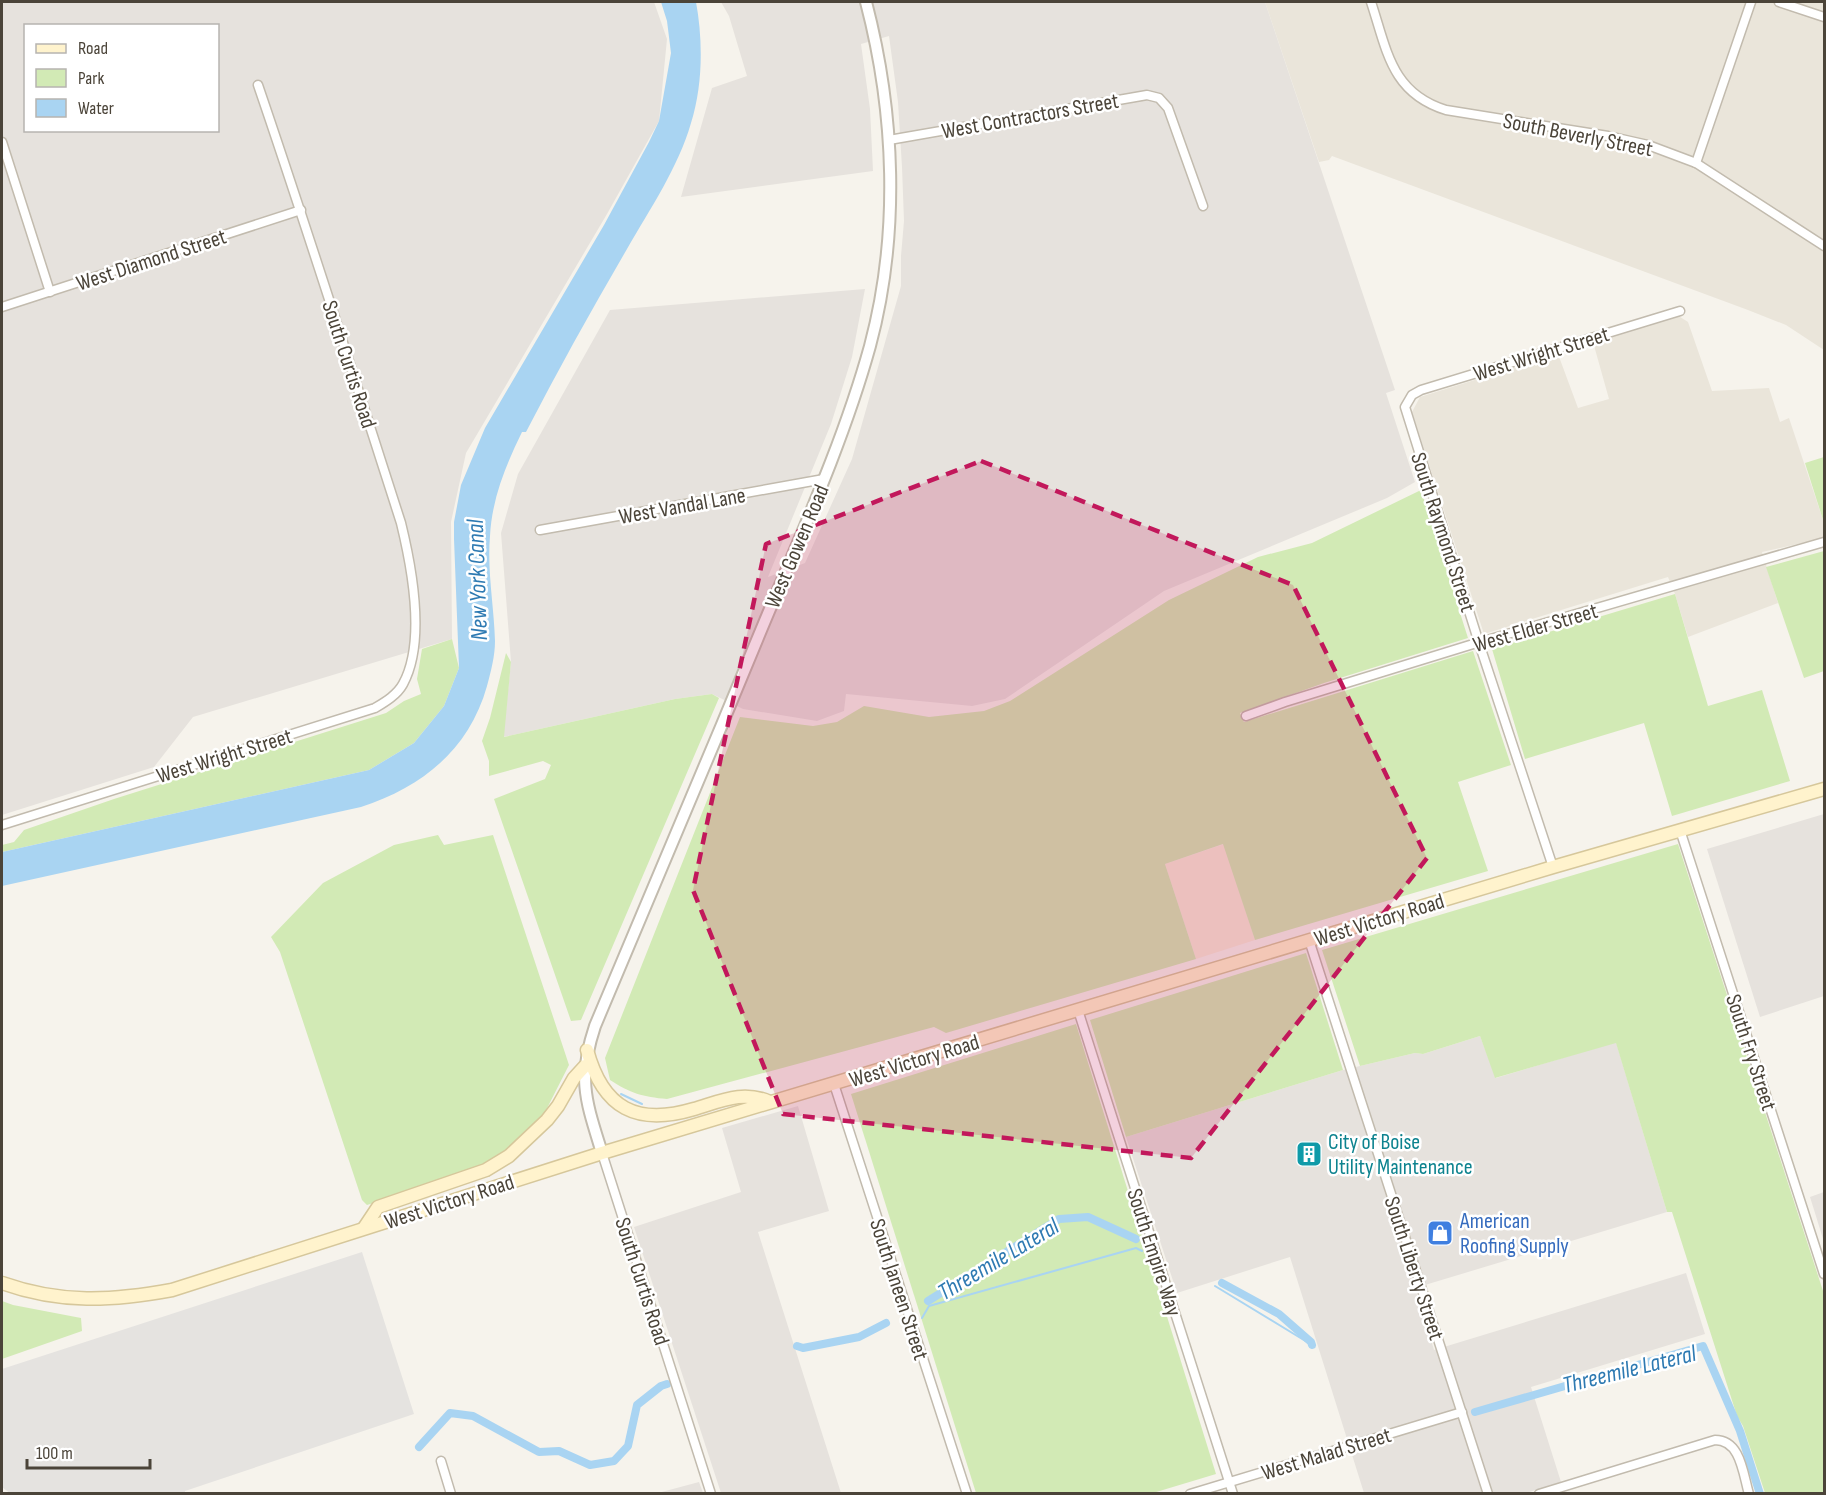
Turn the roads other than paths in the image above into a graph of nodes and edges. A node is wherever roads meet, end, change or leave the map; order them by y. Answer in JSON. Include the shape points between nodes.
{"nodes":[{"id":1,"x":866,"y":2,"type":"edge"},
{"id":2,"x":1371,"y":2,"type":"edge"},
{"id":3,"x":1751,"y":2,"type":"edge"},
{"id":4,"x":1779,"y":2,"type":"edge"},
{"id":5,"x":1824,"y":17,"type":"edge"},
{"id":6,"x":258,"y":86,"type":"dead end"},
{"id":7,"x":889,"y":140,"type":"junction"},
{"id":8,"x":2,"y":142,"type":"edge"},
{"id":9,"x":1696,"y":163,"type":"junction"},
{"id":10,"x":1203,"y":206,"type":"dead end"},
{"id":11,"x":301,"y":210,"type":"junction"},
{"id":12,"x":1824,"y":246,"type":"edge"},
{"id":13,"x":50,"y":292,"type":"junction"},
{"id":14,"x":2,"y":307,"type":"edge"},
{"id":15,"x":1680,"y":311,"type":"dead end"},
{"id":16,"x":1407,"y":402,"type":"joint"},
{"id":17,"x":824,"y":479,"type":"junction"},
{"id":18,"x":540,"y":530,"type":"dead end"},
{"id":19,"x":1824,"y":542,"type":"edge"},
{"id":20,"x":1479,"y":644,"type":"junction"},
{"id":21,"x":414,"y":648,"type":"joint"},
{"id":22,"x":1246,"y":716,"type":"dead end"},
{"id":23,"x":1824,"y":789,"type":"edge"},
{"id":24,"x":2,"y":825,"type":"edge"},
{"id":25,"x":1680,"y":830,"type":"junction"},
{"id":26,"x":1553,"y":867,"type":"junction"},
{"id":27,"x":1309,"y":940,"type":"junction"},
{"id":28,"x":1078,"y":1010,"type":"junction"},
{"id":29,"x":586,"y":1050,"type":"junction"},
{"id":30,"x":585,"y":1066,"type":"junction"},
{"id":31,"x":834,"y":1084,"type":"junction"},
{"id":32,"x":770,"y":1102,"type":"junction"},
{"id":33,"x":602,"y":1153,"type":"junction"},
{"id":34,"x":364,"y":1228,"type":"junction"},
{"id":35,"x":1824,"y":1274,"type":"edge"},
{"id":36,"x":2,"y":1283,"type":"edge"},
{"id":37,"x":1462,"y":1412,"type":"junction"},
{"id":38,"x":441,"y":1461,"type":"dead end"},
{"id":39,"x":1230,"y":1482,"type":"junction"},
{"id":40,"x":451,"y":1494,"type":"edge"},
{"id":41,"x":711,"y":1494,"type":"edge"},
{"id":42,"x":967,"y":1494,"type":"edge"},
{"id":43,"x":1190,"y":1494,"type":"edge"},
{"id":44,"x":1233,"y":1494,"type":"edge"},
{"id":45,"x":1488,"y":1494,"type":"edge"},
{"id":46,"x":1539,"y":1494,"type":"edge"},
{"id":47,"x":1749,"y":1494,"type":"edge"}],
"edges":[{"from":1,"to":7,"type":"street","name":"West Gowen Road"},
{"from":2,"to":9,"type":"street","name":"South Beverly Street","via":[[1393,68],[1415,96],[1429,105],[1608,136],[1648,145]]},
{"from":3,"to":9,"type":"street"},
{"from":4,"to":5,"type":"street"},
{"from":6,"to":11,"type":"street","name":"South Curtis Road"},
{"from":7,"to":10,"type":"street","name":"West Contractors Street","via":[[1147,95],[1159,98],[1168,108]]},
{"from":7,"to":17,"type":"street","name":"West Gowen Road","via":[[883,279],[867,354]]},
{"from":8,"to":13,"type":"street"},
{"from":9,"to":12,"type":"street","name":"South Beverly Street"},
{"from":11,"to":13,"type":"street","name":"West Diamond Street"},
{"from":11,"to":21,"type":"street","name":"South Curtis Road","via":[[401,523],[414,601]]},
{"from":13,"to":14,"type":"street","name":"West Diamond Street"},
{"from":15,"to":16,"type":"street","name":"West Wright Street","via":[[1421,390]]},
{"from":16,"to":20,"type":"street","name":"South Raymond Street","via":[[1406,412]]},
{"from":17,"to":18,"type":"street","name":"West Vandal Lane"},
{"from":17,"to":29,"type":"street","name":"West Gowen Road"},
{"from":19,"to":20,"type":"street","name":"West Elder Street"},
{"from":20,"to":22,"type":"street","name":"West Elder Street"},
{"from":20,"to":26,"type":"street","name":"South Raymond Street"},
{"from":21,"to":24,"type":"street","name":"West Wright Street","via":[[402,686],[375,708]]},
{"from":23,"to":25,"type":"main road","name":"West Victory Road"},
{"from":25,"to":26,"type":"main road","name":"West Victory Road"},
{"from":25,"to":35,"type":"street","name":"South Fry Street"},
{"from":26,"to":27,"type":"main road","name":"West Victory Road"},
{"from":27,"to":28,"type":"main road","name":"West Victory Road"},
{"from":27,"to":37,"type":"street","name":"South Liberty Street"},
{"from":28,"to":31,"type":"main road","name":"West Victory Road"},
{"from":28,"to":39,"type":"street","name":"South Empire Way"},
{"from":29,"to":30,"type":"street","name":"West Gowen Road"},
{"from":29,"to":32,"type":"main road","via":[[598,1080],[626,1110],[670,1114],[733,1096]]},
{"from":30,"to":33,"type":"street","name":"South Curtis Road","via":[[586,1102]]},
{"from":30,"to":34,"type":"main road","via":[[547,1120],[509,1156],[486,1170],[378,1207]]},
{"from":31,"to":32,"type":"main road","name":"West Victory Road"},
{"from":31,"to":42,"type":"street","name":"South Janeen Street"},
{"from":32,"to":33,"type":"main road","name":"West Victory Road"},
{"from":33,"to":34,"type":"main road","name":"West Victory Road"},
{"from":33,"to":41,"type":"street","name":"South Curtis Road"},
{"from":34,"to":36,"type":"main road","name":"West Victory Road","via":[[172,1290],[128,1298],[54,1296]]},
{"from":37,"to":39,"type":"street","name":"West Malad Street"},
{"from":37,"to":45,"type":"street","name":"South Liberty Street"},
{"from":38,"to":40,"type":"street"},
{"from":39,"to":43,"type":"street","name":"West Malad Street"},
{"from":39,"to":44,"type":"street","name":"South Empire Way"},
{"from":46,"to":47,"type":"street","via":[[1715,1440],[1729,1442],[1736,1451]]}]}
